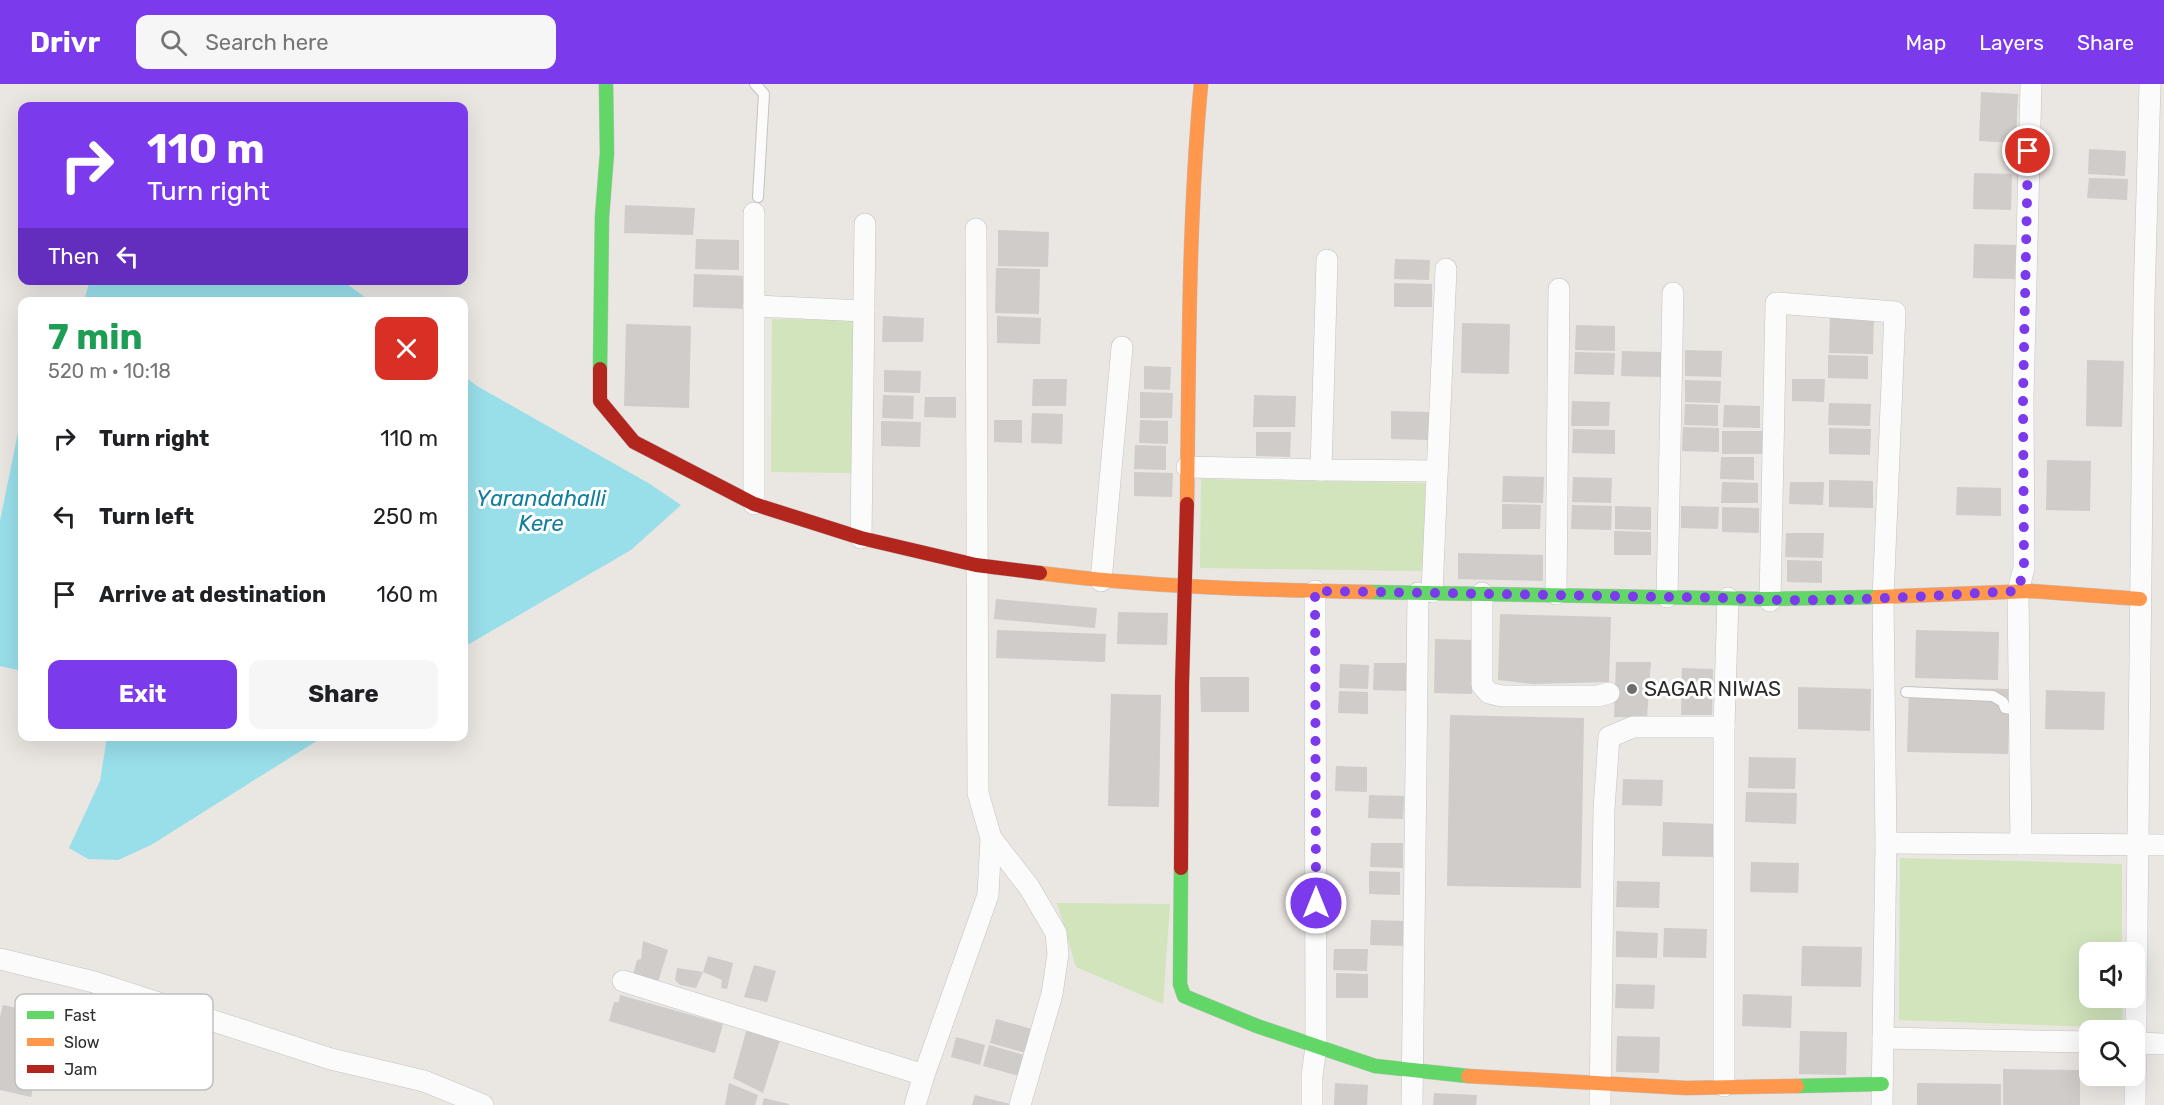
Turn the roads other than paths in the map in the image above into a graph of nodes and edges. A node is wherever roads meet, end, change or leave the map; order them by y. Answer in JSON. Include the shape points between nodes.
{"nodes":[{"id":1,"x":606,"y":84,"type":"edge"},
{"id":2,"x":755,"y":84,"type":"edge"},
{"id":3,"x":1201,"y":84,"type":"edge"},
{"id":4,"x":2031,"y":84,"type":"edge"},
{"id":5,"x":2150,"y":84,"type":"edge"},
{"id":6,"x":756,"y":205,"type":"joint"},
{"id":7,"x":865,"y":224,"type":"dead end"},
{"id":8,"x":976,"y":229,"type":"dead end"},
{"id":9,"x":1328,"y":260,"type":"dead end"},
{"id":10,"x":1446,"y":269,"type":"dead end"},
{"id":11,"x":1559,"y":290,"type":"dead end"},
{"id":12,"x":1673,"y":292,"type":"dead end"},
{"id":13,"x":754,"y":306,"type":"junction"},
{"id":14,"x":864,"y":311,"type":"junction"},
{"id":15,"x":1122,"y":347,"type":"dead end"},
{"id":16,"x":1187,"y":467,"type":"junction"},
{"id":17,"x":1321,"y":470,"type":"junction"},
{"id":18,"x":1437,"y":471,"type":"junction"},
{"id":19,"x":754,"y":504,"type":"junction"},
{"id":20,"x":861,"y":538,"type":"junction"},
{"id":21,"x":976,"y":565,"type":"junction"},
{"id":22,"x":1101,"y":581,"type":"junction"},
{"id":23,"x":1186,"y":586,"type":"junction"},
{"id":24,"x":1315,"y":591,"type":"junction"},
{"id":25,"x":2018,"y":591,"type":"junction"},
{"id":26,"x":1425,"y":593,"type":"junction"},
{"id":27,"x":1482,"y":593,"type":"junction"},
{"id":28,"x":1556,"y":594,"type":"junction"},
{"id":29,"x":1668,"y":597,"type":"junction"},
{"id":30,"x":1728,"y":598,"type":"junction"},
{"id":31,"x":1883,"y":598,"type":"junction"},
{"id":32,"x":2140,"y":599,"type":"junction"},
{"id":33,"x":1770,"y":601,"type":"junction"},
{"id":34,"x":1906,"y":692,"type":"dead end"},
{"id":35,"x":1609,"y":693,"type":"dead end"},
{"id":36,"x":2019,"y":710,"type":"junction"},
{"id":37,"x":1724,"y":727,"type":"junction"},
{"id":38,"x":991,"y":838,"type":"junction"},
{"id":39,"x":1886,"y":843,"type":"junction"},
{"id":40,"x":2021,"y":844,"type":"junction"},
{"id":41,"x":2137,"y":844,"type":"junction"},
{"id":42,"x":2164,"y":845,"type":"edge"},
{"id":43,"x":0,"y":959,"type":"edge"},
{"id":44,"x":623,"y":981,"type":"dead end"},
{"id":45,"x":131,"y":994,"type":"edge"},
{"id":46,"x":2135,"y":1020,"type":"edge"},
{"id":47,"x":213,"y":1021,"type":"edge"},
{"id":48,"x":1883,"y":1038,"type":"junction"},
{"id":49,"x":2079,"y":1042,"type":"edge"},
{"id":50,"x":2145,"y":1043,"type":"edge"},
{"id":51,"x":2164,"y":1044,"type":"edge"},
{"id":52,"x":1316,"y":1047,"type":"junction"},
{"id":53,"x":1413,"y":1070,"type":"junction"},
{"id":54,"x":924,"y":1075,"type":"junction"},
{"id":55,"x":1600,"y":1083,"type":"junction"},
{"id":56,"x":1882,"y":1084,"type":"junction"},
{"id":57,"x":1724,"y":1086,"type":"junction"},
{"id":58,"x":2135,"y":1086,"type":"edge"},
{"id":59,"x":1782,"y":1095,"type":"edge"},
{"id":60,"x":1686,"y":1096,"type":"edge"},
{"id":61,"x":483,"y":1105,"type":"edge"},
{"id":62,"x":915,"y":1105,"type":"edge"},
{"id":63,"x":1020,"y":1105,"type":"edge"},
{"id":64,"x":1312,"y":1105,"type":"edge"},
{"id":65,"x":1412,"y":1105,"type":"edge"},
{"id":66,"x":1600,"y":1105,"type":"edge"},
{"id":67,"x":1882,"y":1105,"type":"edge"},
{"id":68,"x":2135,"y":1105,"type":"edge"}],
"edges":[{"from":1,"to":19,"type":"street","via":[[600,401],[634,442]]},
{"from":2,"to":6,"type":"lane","via":[[764,94]]},
{"from":3,"to":16,"type":"street","via":[[1190,251]]},
{"from":4,"to":25,"type":"street","via":[[2023,398],[2024,568]]},
{"from":5,"to":32,"type":"street"},
{"from":6,"to":13,"type":"street"},
{"from":7,"to":14,"type":"street"},
{"from":8,"to":21,"type":"street"},
{"from":9,"to":17,"type":"street"},
{"from":10,"to":18,"type":"street"},
{"from":11,"to":28,"type":"street"},
{"from":12,"to":29,"type":"street"},
{"from":13,"to":14,"type":"street"},
{"from":13,"to":19,"type":"street"},
{"from":14,"to":20,"type":"street"},
{"from":15,"to":22,"type":"street"},
{"from":16,"to":17,"type":"street"},
{"from":16,"to":23,"type":"street"},
{"from":17,"to":18,"type":"street"},
{"from":18,"to":26,"type":"street"},
{"from":19,"to":20,"type":"street"},
{"from":20,"to":21,"type":"street"},
{"from":21,"to":22,"type":"street"},
{"from":21,"to":38,"type":"street","via":[[978,793]]},
{"from":22,"to":23,"type":"street"},
{"from":23,"to":24,"type":"street"},
{"from":23,"to":52,"type":"street","via":[[1180,984],[1184,996]]},
{"from":24,"to":26,"type":"street"},
{"from":24,"to":52,"type":"street"},
{"from":25,"to":31,"type":"street"},
{"from":25,"to":32,"type":"street"},
{"from":25,"to":36,"type":"street"},
{"from":26,"to":27,"type":"street"},
{"from":26,"to":53,"type":"street"},
{"from":27,"to":28,"type":"street"},
{"from":27,"to":35,"type":"street","via":[[1482,685],[1490,693]]},
{"from":28,"to":29,"type":"street"},
{"from":29,"to":30,"type":"street"},
{"from":30,"to":33,"type":"street"},
{"from":30,"to":37,"type":"street"},
{"from":31,"to":33,"type":"street"},
{"from":31,"to":33,"type":"street","via":[[1895,312],[1776,303]]},
{"from":31,"to":39,"type":"street"},
{"from":32,"to":41,"type":"street"},
{"from":34,"to":36,"type":"lane","via":[[1993,696],[2005,708]]},
{"from":36,"to":40,"type":"street"},
{"from":37,"to":55,"type":"street","via":[[1633,727],[1609,737],[1604,809]]},
{"from":37,"to":57,"type":"street"},
{"from":38,"to":54,"type":"street","via":[[988,895]]},
{"from":38,"to":63,"type":"street","via":[[1029,887],[1056,933],[1058,954],[1052,994]]},
{"from":39,"to":40,"type":"street"},
{"from":39,"to":48,"type":"street"},
{"from":40,"to":41,"type":"street"},
{"from":41,"to":42,"type":"street"},
{"from":41,"to":46,"type":"street"},
{"from":43,"to":45,"type":"street"},
{"from":44,"to":54,"type":"street"},
{"from":47,"to":61,"type":"street","via":[[331,1059],[424,1081]]},
{"from":48,"to":49,"type":"street"},
{"from":48,"to":56,"type":"street"},
{"from":50,"to":51,"type":"street"},
{"from":52,"to":53,"type":"street","via":[[1375,1066]]},
{"from":52,"to":64,"type":"street"},
{"from":53,"to":55,"type":"street"},
{"from":53,"to":65,"type":"street"},
{"from":54,"to":62,"type":"street"},
{"from":55,"to":60,"type":"street"},
{"from":55,"to":66,"type":"street"},
{"from":56,"to":59,"type":"street"},
{"from":56,"to":67,"type":"street"},
{"from":57,"to":59,"type":"street"},
{"from":57,"to":60,"type":"street"},
{"from":58,"to":68,"type":"street"}]}
